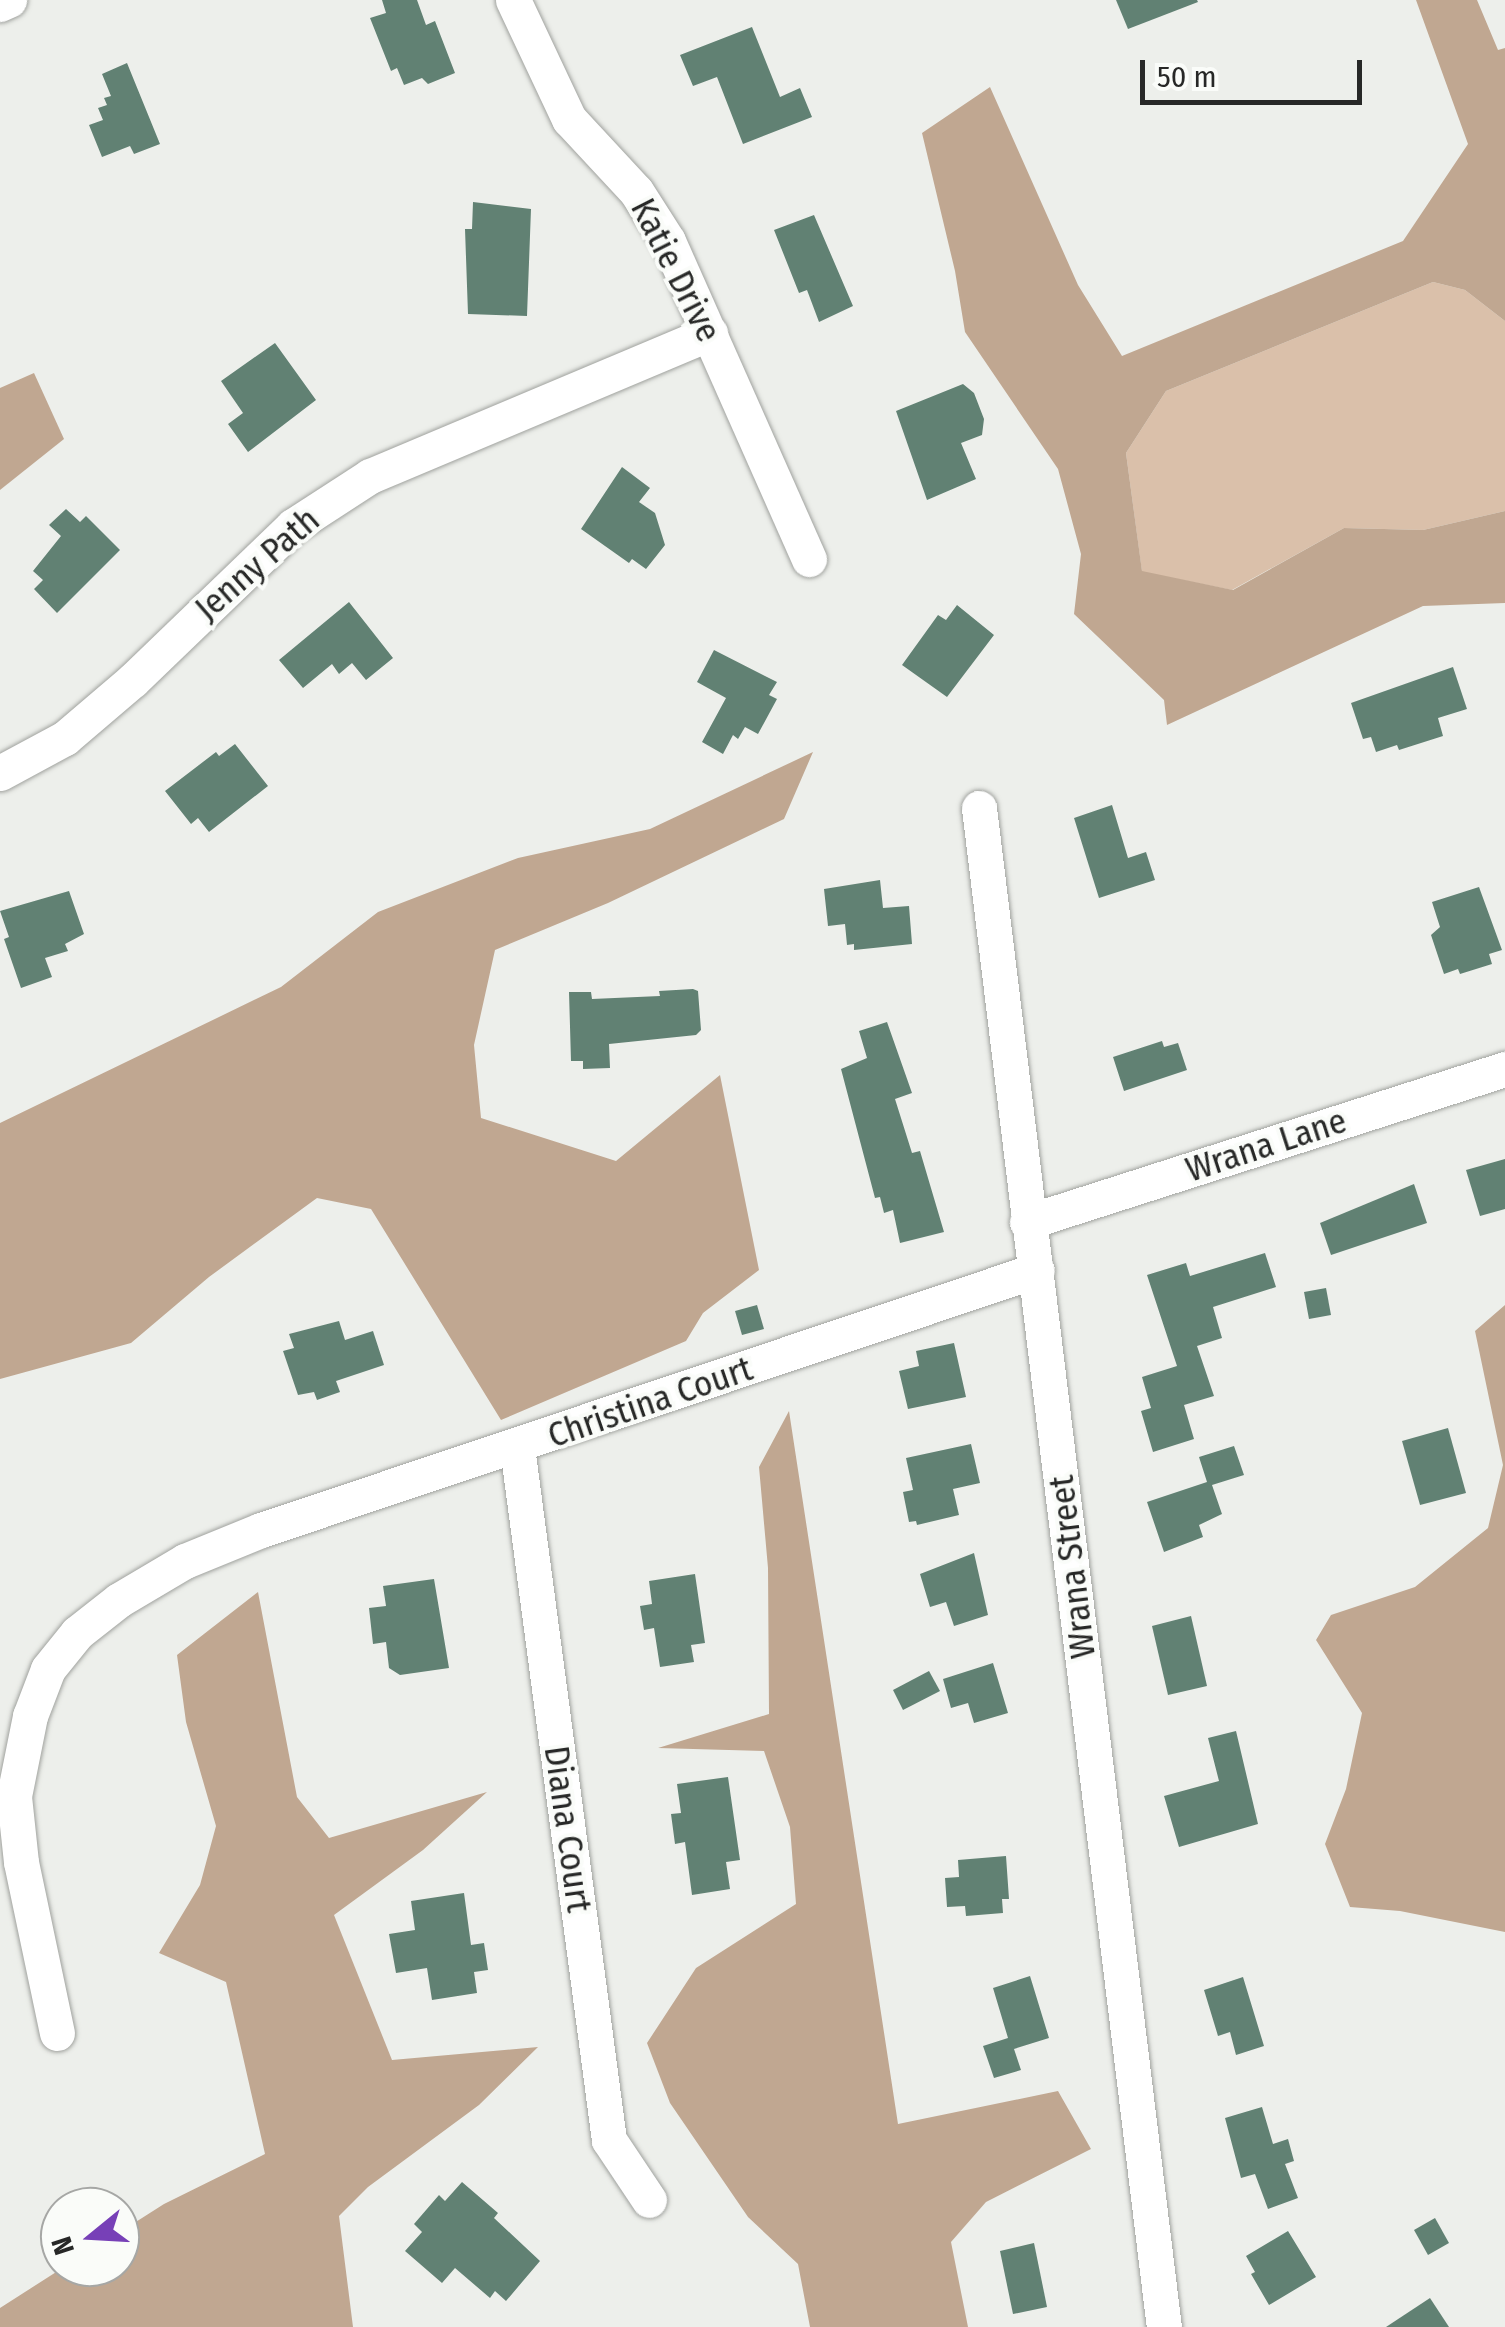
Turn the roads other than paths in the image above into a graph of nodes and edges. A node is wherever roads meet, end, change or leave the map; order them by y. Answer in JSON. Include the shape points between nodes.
{"nodes":[{"id":1,"x":8,"y":0,"type":"edge"},
{"id":2,"x":513,"y":0,"type":"edge"},
{"id":3,"x":0,"y":4,"type":"edge"},
{"id":4,"x":710,"y":333,"type":"junction"},
{"id":5,"x":809,"y":559,"type":"dead end"},
{"id":6,"x":0,"y":773,"type":"edge"},
{"id":7,"x":980,"y":808,"type":"dead end"},
{"id":8,"x":1505,"y":1069,"type":"edge"},
{"id":9,"x":1026,"y":1222,"type":"junction"},
{"id":10,"x":1037,"y":1270,"type":"junction"},
{"id":11,"x":518,"y":1448,"type":"junction"},
{"id":12,"x":57,"y":2033,"type":"dead end"},
{"id":13,"x":648,"y":2200,"type":"dead end"},
{"id":14,"x":1164,"y":2327,"type":"edge"}],
"edges":[{"from":1,"to":3,"type":"street"},
{"from":2,"to":4,"type":"street","name":"Katie Drive","via":[[569,119],[636,191],[668,241]]},
{"from":4,"to":5,"type":"street","name":"Katie Drive"},
{"from":4,"to":6,"type":"street","name":"Jenny Path","via":[[370,476],[293,526],[64,738]]},
{"from":7,"to":9,"type":"street","name":"Wrana Street"},
{"from":8,"to":9,"type":"street","name":"Wrana Lane"},
{"from":9,"to":10,"type":"street","name":"Wrana Street"},
{"from":10,"to":11,"type":"street","name":"Christina Court"},
{"from":10,"to":14,"type":"street","name":"Wrana Street"},
{"from":11,"to":12,"type":"street","name":"Christina Court","via":[[185,1561],[78,1633],[42,1685],[14,1796]]},
{"from":11,"to":13,"type":"street","name":"Diana Court","via":[[609,2140]]}]}
